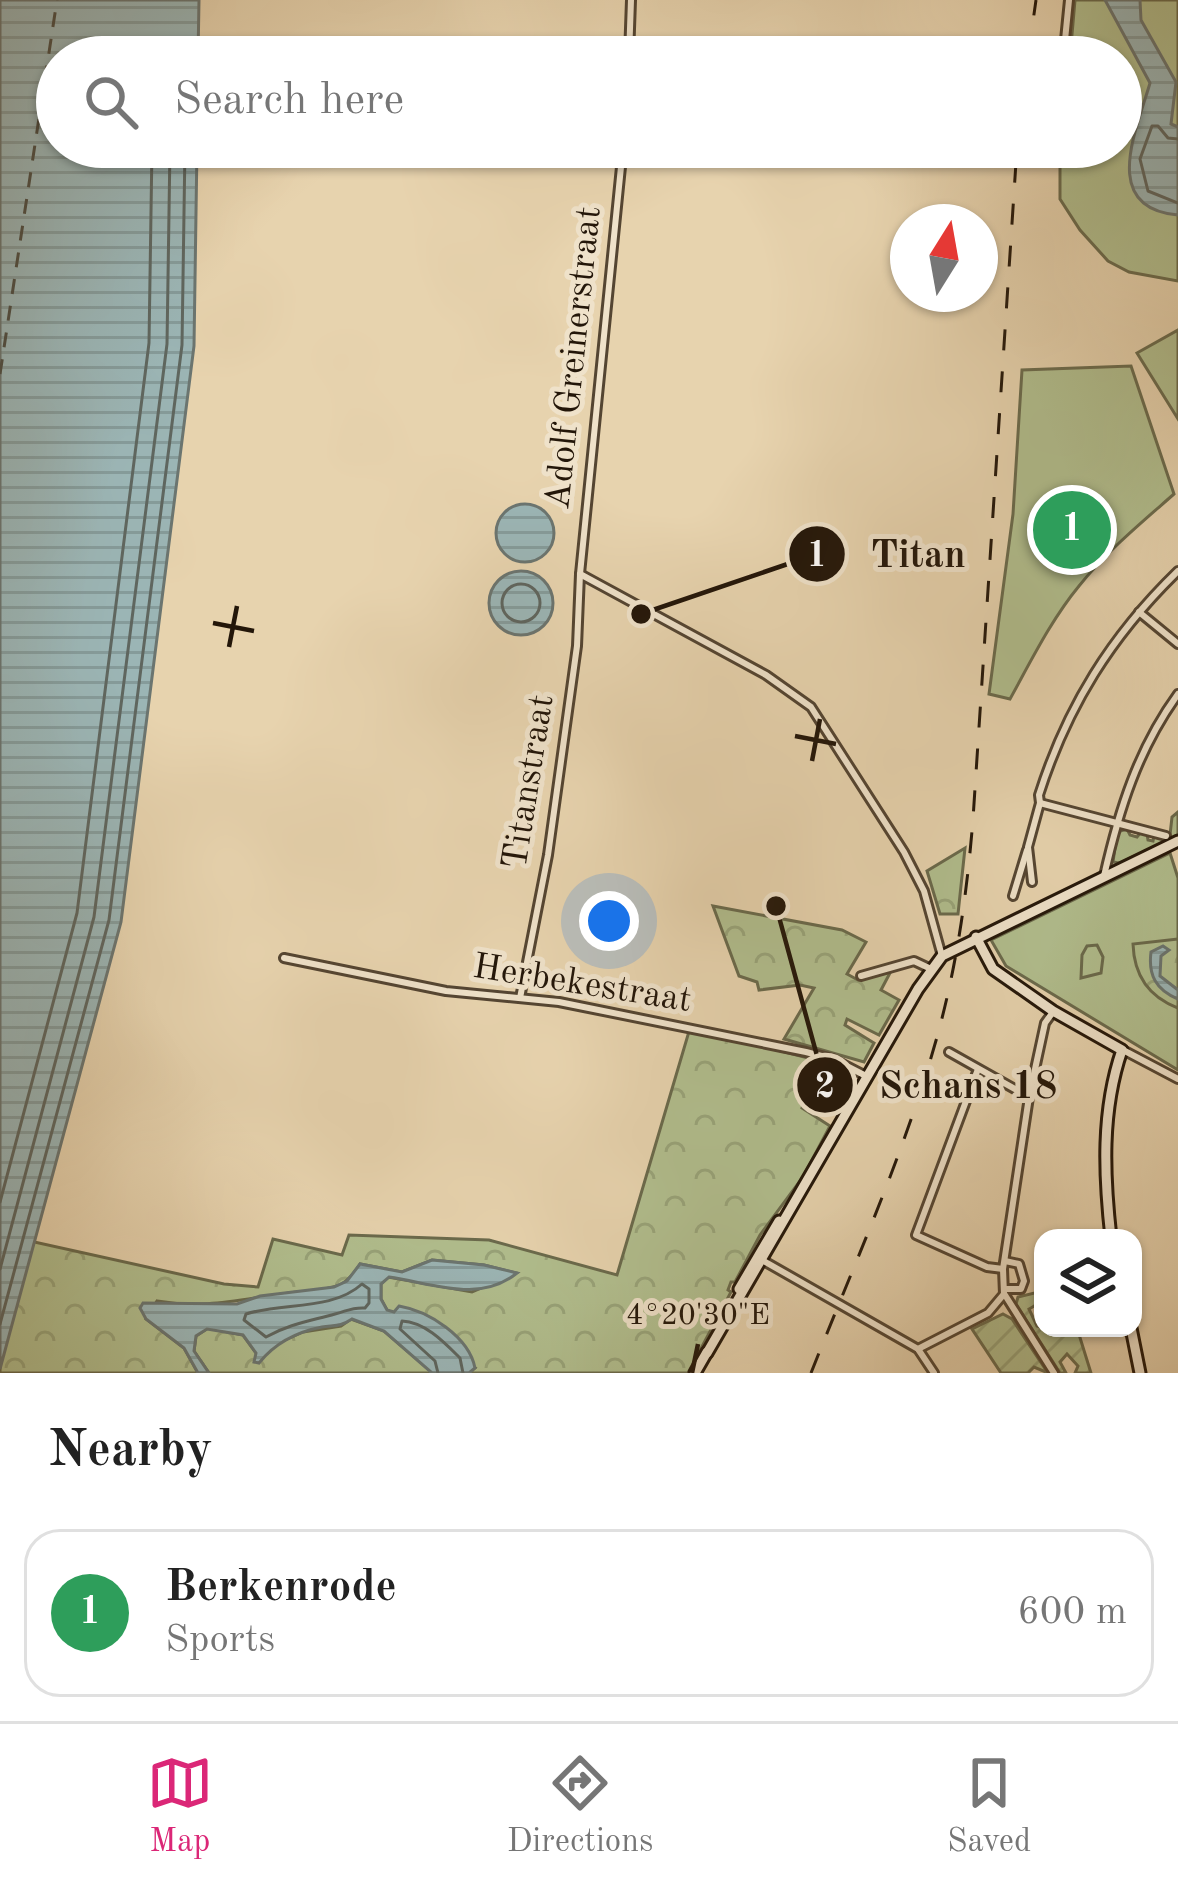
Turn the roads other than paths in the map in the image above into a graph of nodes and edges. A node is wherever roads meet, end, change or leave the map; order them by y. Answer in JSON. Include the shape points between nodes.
{"nodes":[{"id":1,"x":631,"y":0,"type":"edge"},
{"id":2,"x":1069,"y":0,"type":"edge"},
{"id":3,"x":630,"y":36,"type":"edge"},
{"id":4,"x":1065,"y":36,"type":"edge"},
{"id":5,"x":620,"y":168,"type":"edge"},
{"id":6,"x":1178,"y":572,"type":"edge"},
{"id":7,"x":580,"y":574,"type":"junction"},
{"id":8,"x":1139,"y":612,"type":"junction"},
{"id":9,"x":1178,"y":644,"type":"edge"},
{"id":10,"x":1178,"y":694,"type":"edge"},
{"id":11,"x":1040,"y":803,"type":"junction"},
{"id":12,"x":1115,"y":825,"type":"junction"},
{"id":13,"x":1166,"y":836,"type":"dead end"},
{"id":14,"x":1178,"y":841,"type":"edge"},
{"id":15,"x":1028,"y":847,"type":"junction"},
{"id":16,"x":1104,"y":876,"type":"junction"},
{"id":17,"x":1031,"y":882,"type":"dead end"},
{"id":18,"x":1013,"y":896,"type":"dead end"},
{"id":19,"x":976,"y":937,"type":"junction"},
{"id":20,"x":942,"y":956,"type":"junction"},
{"id":21,"x":284,"y":958,"type":"dead end"},
{"id":22,"x":931,"y":970,"type":"junction"},
{"id":23,"x":861,"y":976,"type":"dead end"},
{"id":24,"x":520,"y":998,"type":"junction"},
{"id":25,"x":1054,"y":1011,"type":"junction"},
{"id":26,"x":1122,"y":1050,"type":"junction"},
{"id":27,"x":950,"y":1052,"type":"dead end"},
{"id":28,"x":978,"y":1070,"type":"junction"},
{"id":29,"x":868,"y":1077,"type":"junction"},
{"id":30,"x":1178,"y":1079,"type":"edge"},
{"id":31,"x":1029,"y":1097,"type":"junction"},
{"id":32,"x":813,"y":1172,"type":"junction"},
{"id":33,"x":1111,"y":1229,"type":"edge"},
{"id":34,"x":763,"y":1260,"type":"junction"},
{"id":35,"x":1004,"y":1265,"type":"junction"},
{"id":36,"x":1004,"y":1292,"type":"junction"},
{"id":37,"x":1011,"y":1308,"type":"junction"},
{"id":38,"x":994,"y":1309,"type":"junction"},
{"id":39,"x":1133,"y":1337,"type":"edge"},
{"id":40,"x":918,"y":1348,"type":"junction"},
{"id":41,"x":707,"y":1353,"type":"junction"},
{"id":42,"x":695,"y":1373,"type":"edge"},
{"id":43,"x":934,"y":1373,"type":"edge"},
{"id":44,"x":1054,"y":1373,"type":"edge"},
{"id":45,"x":1141,"y":1373,"type":"edge"}],
"edges":[{"from":1,"to":3,"type":"street"},
{"from":2,"to":4,"type":"street"},
{"from":5,"to":7,"type":"street","name":"Adolf Greinerstraat"},
{"from":6,"to":8,"type":"street"},
{"from":7,"to":20,"type":"street","via":[[811,707],[904,852]]},
{"from":7,"to":24,"type":"street","name":"Titanstraat","via":[[562,761]]},
{"from":8,"to":9,"type":"street"},
{"from":8,"to":11,"type":"street","via":[[1075,704]]},
{"from":10,"to":12,"type":"street","via":[[1138,762]]},
{"from":11,"to":12,"type":"street"},
{"from":11,"to":15,"type":"street"},
{"from":12,"to":13,"type":"street"},
{"from":12,"to":16,"type":"street"},
{"from":14,"to":16,"type":"main road"},
{"from":15,"to":17,"type":"street"},
{"from":15,"to":18,"type":"street"},
{"from":16,"to":19,"type":"main road"},
{"from":19,"to":20,"type":"main road"},
{"from":19,"to":25,"type":"main road","via":[[993,969]]},
{"from":20,"to":22,"type":"main road"},
{"from":21,"to":24,"type":"street","name":"Herbekestraat"},
{"from":22,"to":23,"type":"street","via":[[914,961]]},
{"from":22,"to":29,"type":"main road"},
{"from":24,"to":29,"type":"street","name":"Herbekestraat","via":[[821,1055]]},
{"from":25,"to":26,"type":"main road"},
{"from":25,"to":31,"type":"street"},
{"from":26,"to":30,"type":"street"},
{"from":26,"to":33,"type":"main road","via":[[1105,1144]]},
{"from":27,"to":28,"type":"street"},
{"from":28,"to":31,"type":"street"},
{"from":28,"to":35,"type":"street","via":[[915,1231],[986,1267]]},
{"from":29,"to":32,"type":"main road"},
{"from":31,"to":35,"type":"street"},
{"from":32,"to":34,"type":"main road"},
{"from":32,"to":41,"type":"main road"},
{"from":34,"to":40,"type":"street"},
{"from":34,"to":41,"type":"main road"},
{"from":35,"to":36,"type":"street"},
{"from":35,"to":36,"type":"street","via":[[1019,1264],[1024,1281]]},
{"from":36,"to":37,"type":"street"},
{"from":36,"to":38,"type":"street"},
{"from":37,"to":38,"type":"street"},
{"from":37,"to":44,"type":"street"},
{"from":38,"to":40,"type":"street"},
{"from":39,"to":45,"type":"main road"},
{"from":40,"to":43,"type":"street"},
{"from":41,"to":42,"type":"main road"}]}
